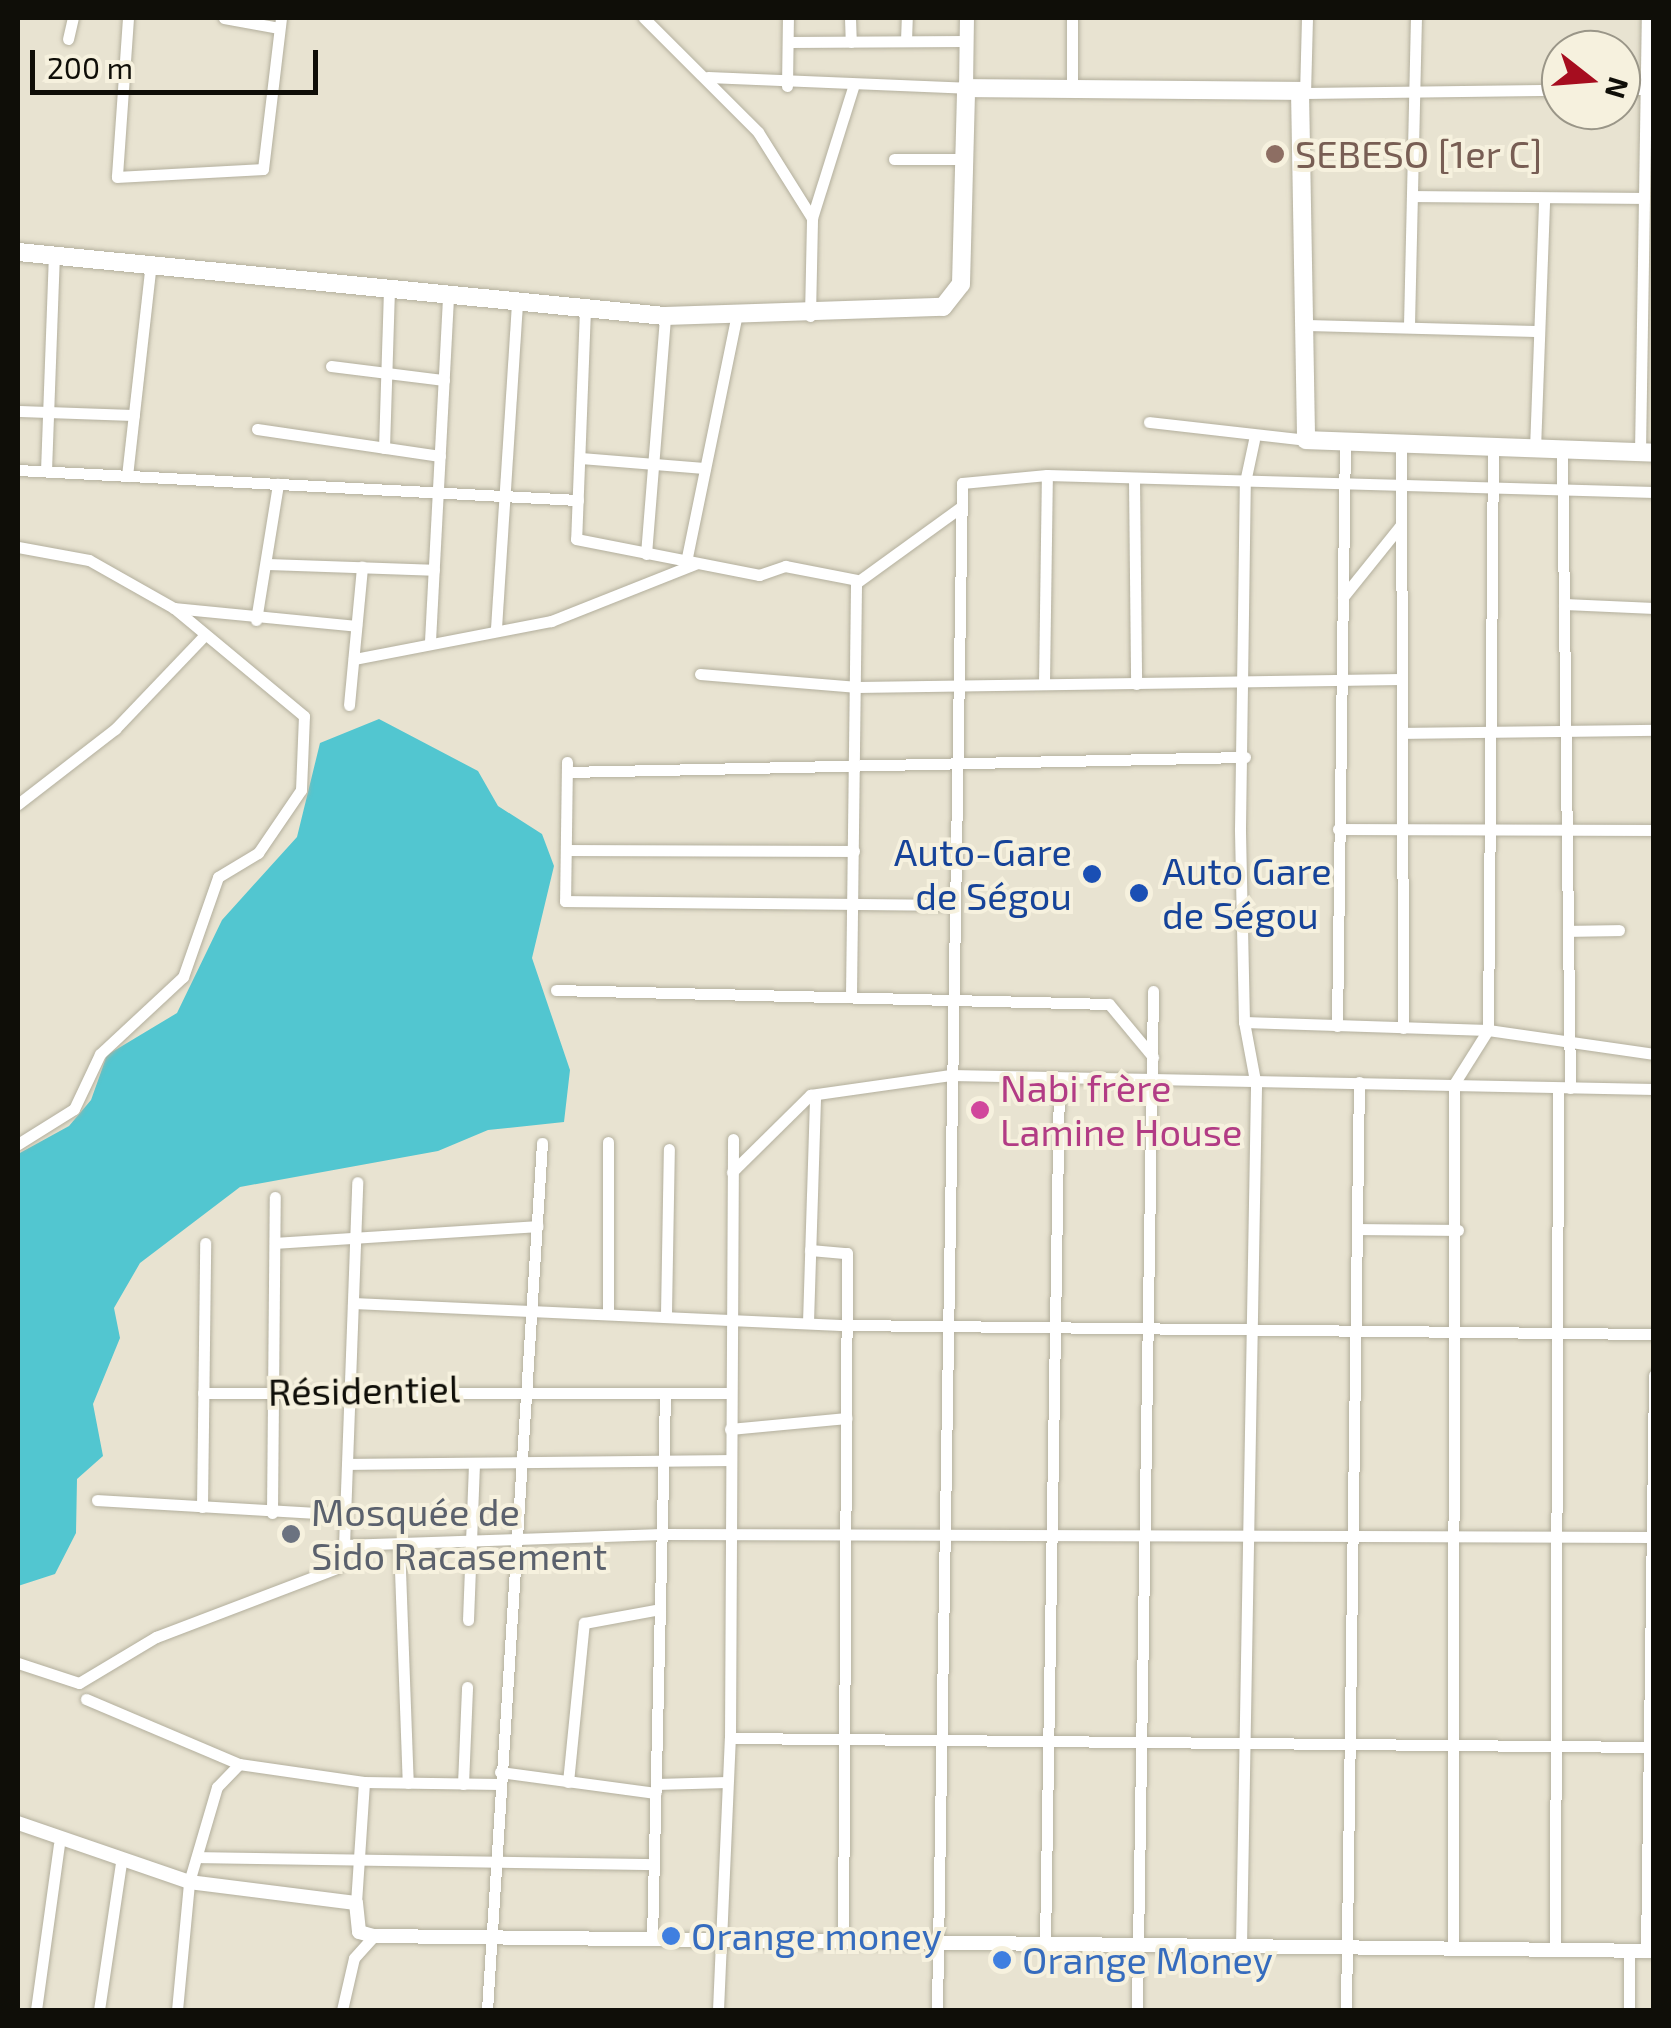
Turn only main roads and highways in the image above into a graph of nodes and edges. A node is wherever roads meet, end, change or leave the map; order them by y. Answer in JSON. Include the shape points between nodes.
{"nodes":[{"id":1,"x":18,"y":252,"type":"edge"},
{"id":2,"x":1647,"y":452,"type":"edge"}],
"edges":[{"from":1,"to":2,"type":"main road","via":[[665,316],[943,308],[961,284],[966,88],[1305,93],[1306,440]]}]}
